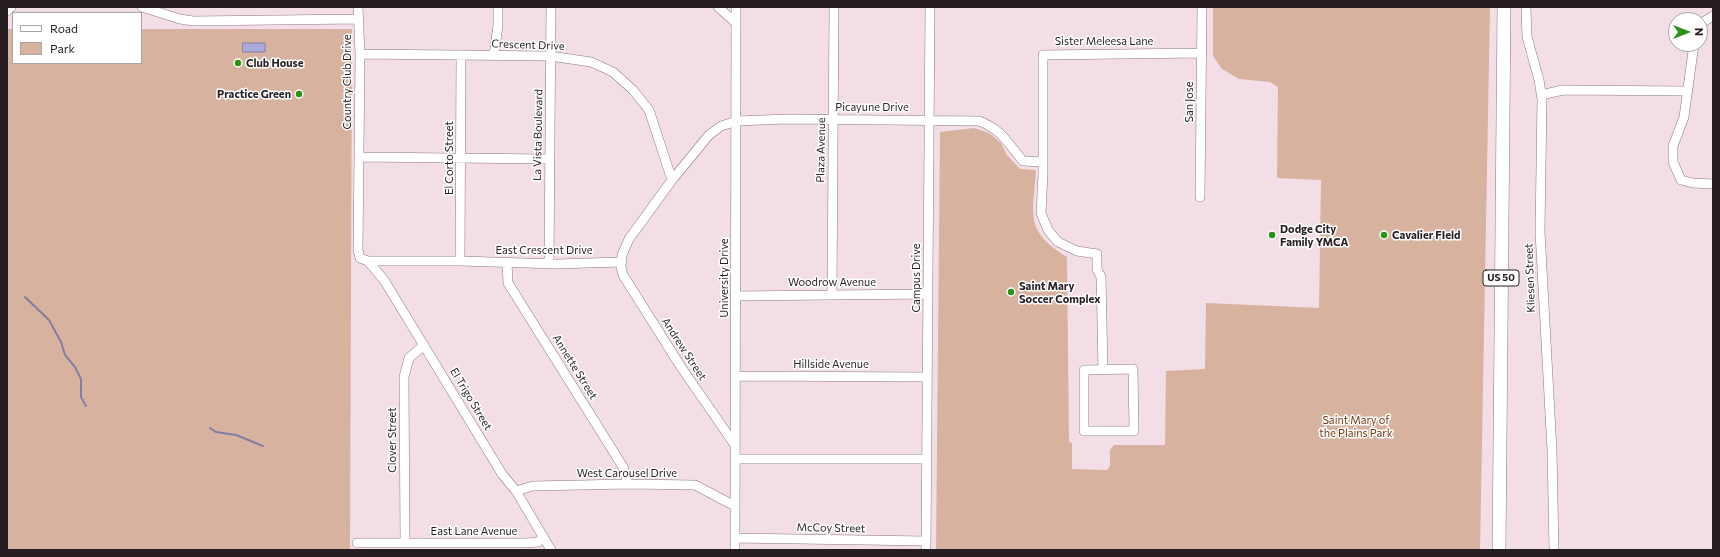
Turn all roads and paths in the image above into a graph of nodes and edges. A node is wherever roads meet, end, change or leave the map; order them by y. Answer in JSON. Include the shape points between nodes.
{"nodes":[{"id":1,"x":11,"y":7,"type":"edge"},
{"id":2,"x":142,"y":7,"type":"edge"},
{"id":3,"x":358,"y":7,"type":"edge"},
{"id":4,"x":498,"y":7,"type":"edge"},
{"id":5,"x":551,"y":7,"type":"edge"},
{"id":6,"x":718,"y":7,"type":"edge"},
{"id":7,"x":736,"y":7,"type":"edge"},
{"id":8,"x":834,"y":7,"type":"edge"},
{"id":9,"x":930,"y":7,"type":"edge"},
{"id":10,"x":1202,"y":7,"type":"edge"},
{"id":11,"x":1504,"y":7,"type":"edge"},
{"id":12,"x":1526,"y":7,"type":"edge"},
{"id":13,"x":7,"y":11,"type":"edge"},
{"id":14,"x":358,"y":19,"type":"junction"},
{"id":15,"x":736,"y":23,"type":"junction"},
{"id":16,"x":1693,"y":52,"type":"edge"},
{"id":17,"x":1201,"y":53,"type":"junction"},
{"id":18,"x":360,"y":54,"type":"junction"},
{"id":19,"x":460,"y":55,"type":"junction"},
{"id":20,"x":494,"y":55,"type":"junction"},
{"id":21,"x":550,"y":56,"type":"junction"},
{"id":22,"x":1687,"y":91,"type":"junction"},
{"id":23,"x":1541,"y":95,"type":"junction"},
{"id":24,"x":929,"y":119,"type":"junction"},
{"id":25,"x":834,"y":120,"type":"junction"},
{"id":26,"x":737,"y":121,"type":"junction"},
{"id":27,"x":359,"y":157,"type":"junction"},
{"id":28,"x":461,"y":158,"type":"junction"},
{"id":29,"x":550,"y":159,"type":"junction"},
{"id":30,"x":1043,"y":162,"type":"junction"},
{"id":31,"x":672,"y":180,"type":"junction"},
{"id":32,"x":1713,"y":184,"type":"edge"},
{"id":33,"x":1200,"y":197,"type":"dead end"},
{"id":34,"x":460,"y":260,"type":"junction"},
{"id":35,"x":368,"y":262,"type":"junction"},
{"id":36,"x":621,"y":262,"type":"junction"},
{"id":37,"x":507,"y":263,"type":"junction"},
{"id":38,"x":549,"y":263,"type":"junction"},
{"id":39,"x":832,"y":294,"type":"junction"},
{"id":40,"x":928,"y":294,"type":"junction"},
{"id":41,"x":736,"y":296,"type":"junction"},
{"id":42,"x":424,"y":345,"type":"junction"},
{"id":43,"x":1103,"y":370,"type":"junction"},
{"id":44,"x":736,"y":376,"type":"junction"},
{"id":45,"x":927,"y":376,"type":"junction"},
{"id":46,"x":735,"y":445,"type":"junction"},
{"id":47,"x":926,"y":459,"type":"junction"},
{"id":48,"x":735,"y":460,"type":"junction"},
{"id":49,"x":628,"y":484,"type":"junction"},
{"id":50,"x":516,"y":491,"type":"junction"},
{"id":51,"x":735,"y":506,"type":"junction"},
{"id":52,"x":542,"y":538,"type":"junction"},
{"id":53,"x":736,"y":538,"type":"junction"},
{"id":54,"x":357,"y":544,"type":"dead end"},
{"id":55,"x":405,"y":544,"type":"junction"},
{"id":56,"x":926,"y":546,"type":"edge"},
{"id":57,"x":551,"y":550,"type":"edge"},
{"id":58,"x":735,"y":550,"type":"edge"},
{"id":59,"x":1499,"y":550,"type":"edge"},
{"id":60,"x":1554,"y":550,"type":"edge"}],
"edges":[{"from":1,"to":13,"type":"street"},
{"from":2,"to":14,"type":"street","name":"Country Club Drive","via":[[193,21]]},
{"from":3,"to":14,"type":"street"},
{"from":4,"to":20,"type":"street"},
{"from":5,"to":21,"type":"street","name":"La Vista Boulevard"},
{"from":6,"to":15,"type":"street"},
{"from":7,"to":15,"type":"street","name":"University Drive"},
{"from":8,"to":25,"type":"street","name":"Plaza Avenue"},
{"from":9,"to":24,"type":"street","name":"Campus Drive"},
{"from":10,"to":17,"type":"street","name":"San Jose"},
{"from":11,"to":59,"type":"highway","number":"US 50"},
{"from":12,"to":23,"type":"street","name":"Kliesen Street","via":[[1527,38]]},
{"from":14,"to":18,"type":"street","name":"Country Club Drive"},
{"from":15,"to":26,"type":"street","name":"University Drive"},
{"from":16,"to":22,"type":"street"},
{"from":17,"to":30,"type":"street","name":"Sister Meleesa Lane","via":[[1043,55]]},
{"from":17,"to":33,"type":"street","name":"San Jose"},
{"from":18,"to":19,"type":"street","name":"Crescent Drive"},
{"from":18,"to":27,"type":"street","name":"Country Club Drive"},
{"from":19,"to":20,"type":"street","name":"Crescent Drive"},
{"from":19,"to":28,"type":"street","name":"El Corto Street"},
{"from":20,"to":21,"type":"street","name":"Crescent Drive"},
{"from":21,"to":29,"type":"street","name":"La Vista Boulevard"},
{"from":21,"to":31,"type":"street","name":"Crescent Drive","via":[[591,62],[614,72],[633,90],[649,110]]},
{"from":22,"to":23,"type":"street","via":[[1563,90]]},
{"from":22,"to":32,"type":"street","via":[[1684,117],[1673,146],[1673,162],[1680,180]]},
{"from":23,"to":60,"type":"street","name":"Kliesen Street","via":[[1540,232],[1552,450]]},
{"from":24,"to":25,"type":"street","name":"Picayune Drive"},
{"from":24,"to":30,"type":"street","via":[[979,121],[993,126],[1006,138],[1023,161]]},
{"from":24,"to":40,"type":"street","name":"Campus Drive"},
{"from":25,"to":26,"type":"street","name":"Picayune Drive"},
{"from":25,"to":39,"type":"street","name":"Plaza Avenue"},
{"from":26,"to":31,"type":"street","name":"Picayune Drive","via":[[721,126],[709,135]]},
{"from":26,"to":41,"type":"street","name":"University Drive"},
{"from":27,"to":28,"type":"street"},
{"from":27,"to":35,"type":"street","name":"Country Club Drive","via":[[358,250],[360,258]]},
{"from":28,"to":29,"type":"street"},
{"from":28,"to":34,"type":"street","name":"El Corto Street"},
{"from":29,"to":38,"type":"street","name":"La Vista Boulevard"},
{"from":30,"to":43,"type":"street","name":"Sister Meleesa Lane","via":[[1041,213],[1048,230],[1058,242],[1070,248],[1097,254],[1097,269],[1101,277]]},
{"from":31,"to":36,"type":"street","via":[[629,239]]},
{"from":34,"to":35,"type":"street","name":"East Crescent Drive"},
{"from":34,"to":37,"type":"street","name":"East Crescent Drive"},
{"from":35,"to":42,"type":"street","name":"El Trigo Street","via":[[384,280]]},
{"from":36,"to":38,"type":"street","name":"East Crescent Drive"},
{"from":36,"to":46,"type":"street","name":"Andrew Street","via":[[622,274],[681,367]]},
{"from":37,"to":38,"type":"street","name":"East Crescent Drive"},
{"from":37,"to":49,"type":"street","name":"Annette Street","via":[[508,284],[623,467]]},
{"from":39,"to":40,"type":"street","name":"Woodrow Avenue"},
{"from":39,"to":41,"type":"street","name":"Woodrow Avenue"},
{"from":40,"to":45,"type":"street","name":"Campus Drive"},
{"from":41,"to":44,"type":"street","name":"University Drive"},
{"from":42,"to":50,"type":"street","name":"El Trigo Street","via":[[502,474]]},
{"from":42,"to":55,"type":"street","name":"Clover Street","via":[[409,358],[404,377]]},
{"from":43,"to":43,"type":"street","via":[[1133,368],[1134,431],[1084,432],[1084,370]]},
{"from":44,"to":45,"type":"street","name":"Hillside Avenue"},
{"from":44,"to":46,"type":"street","name":"University Drive"},
{"from":45,"to":47,"type":"street","name":"Campus Drive"},
{"from":46,"to":48,"type":"street","name":"University Drive"},
{"from":47,"to":48,"type":"street"},
{"from":47,"to":56,"type":"street","name":"Campus Drive"},
{"from":48,"to":51,"type":"street","name":"University Drive"},
{"from":49,"to":50,"type":"street","name":"West Carousel Drive","via":[[532,486]]},
{"from":49,"to":51,"type":"street","name":"West Carousel Drive","via":[[694,485]]},
{"from":50,"to":52,"type":"street","name":"El Trigo Street"},
{"from":51,"to":53,"type":"street","name":"University Drive"},
{"from":52,"to":55,"type":"street","name":"East Lane Avenue","via":[[538,542],[527,543]]},
{"from":52,"to":57,"type":"street","name":"El Trigo Street"},
{"from":53,"to":56,"type":"street","name":"McCoy Street"},
{"from":53,"to":58,"type":"street","name":"University Drive"},
{"from":54,"to":55,"type":"street","name":"East Lane Avenue"}]}
